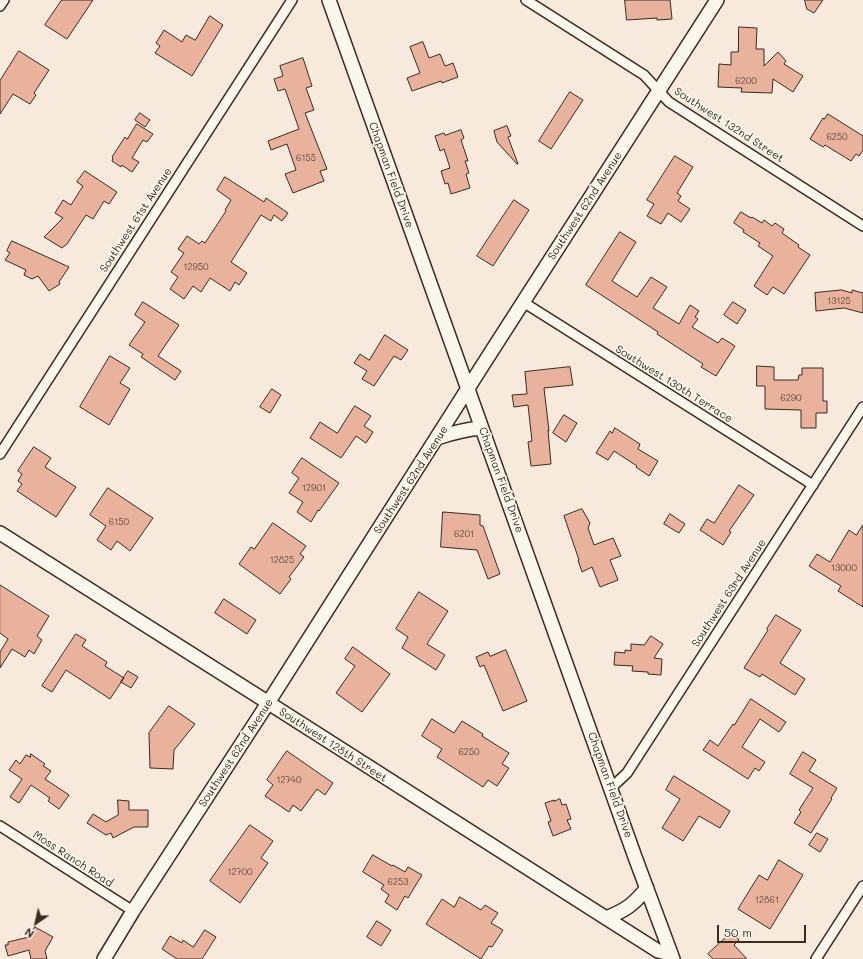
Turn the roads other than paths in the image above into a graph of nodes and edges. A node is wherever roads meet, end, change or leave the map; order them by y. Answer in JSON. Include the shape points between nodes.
{"nodes":[{"id":1,"x":4,"y":0,"type":"edge"},
{"id":2,"x":292,"y":0,"type":"edge"},
{"id":3,"x":329,"y":0,"type":"edge"},
{"id":4,"x":526,"y":0,"type":"edge"},
{"id":5,"x":717,"y":0,"type":"edge"},
{"id":6,"x":0,"y":6,"type":"edge"},
{"id":7,"x":659,"y":91,"type":"junction"},
{"id":8,"x":863,"y":226,"type":"edge"},
{"id":9,"x":523,"y":302,"type":"junction"},
{"id":10,"x":468,"y":388,"type":"junction"},
{"id":11,"x":863,"y":407,"type":"edge"},
{"id":12,"x":482,"y":428,"type":"junction"},
{"id":13,"x":437,"y":438,"type":"junction"},
{"id":14,"x":0,"y":454,"type":"edge"},
{"id":15,"x":813,"y":485,"type":"junction"},
{"id":16,"x":0,"y":533,"type":"edge"},
{"id":17,"x":268,"y":703,"type":"junction"},
{"id":18,"x":611,"y":788,"type":"junction"},
{"id":19,"x":0,"y":826,"type":"edge"},
{"id":20,"x":863,"y":886,"type":"edge"},
{"id":21,"x":647,"y":888,"type":"junction"},
{"id":22,"x":133,"y":911,"type":"junction"},
{"id":23,"x":606,"y":918,"type":"junction"},
{"id":24,"x":672,"y":956,"type":"edge"},
{"id":25,"x":104,"y":959,"type":"edge"},
{"id":26,"x":816,"y":959,"type":"edge"}],
"edges":[{"from":1,"to":6,"type":"street"},
{"from":2,"to":14,"type":"street","name":"Southwest 61st Avenue"},
{"from":3,"to":10,"type":"street","name":"Chapman Field Drive"},
{"from":4,"to":7,"type":"street","name":"Southwest 132nd Street","via":[[644,75]]},
{"from":5,"to":7,"type":"street","name":"Southwest 62nd Avenue"},
{"from":7,"to":8,"type":"street","name":"Southwest 132nd Street","via":[[669,102]]},
{"from":7,"to":9,"type":"street","name":"Southwest 62nd Avenue"},
{"from":9,"to":10,"type":"street","name":"Southwest 62nd Avenue"},
{"from":9,"to":15,"type":"street","name":"Southwest 130th Terrace"},
{"from":10,"to":12,"type":"street","name":"Chapman Field Drive"},
{"from":10,"to":13,"type":"street","name":"Southwest 62nd Avenue"},
{"from":11,"to":15,"type":"street","name":"Southwest 63rd Avenue"},
{"from":12,"to":13,"type":"street","via":[[458,431]]},
{"from":12,"to":18,"type":"street","name":"Chapman Field Drive"},
{"from":13,"to":17,"type":"street","name":"Southwest 62nd Avenue"},
{"from":15,"to":18,"type":"street","name":"Southwest 63rd Avenue","via":[[627,773]]},
{"from":16,"to":17,"type":"street","name":"Southwest 128th Street"},
{"from":17,"to":22,"type":"street","name":"Southwest 62nd Avenue"},
{"from":17,"to":23,"type":"street","name":"Southwest 128th Street"},
{"from":18,"to":21,"type":"street","name":"Chapman Field Drive"},
{"from":19,"to":22,"type":"street","name":"Moss Ranch Road"},
{"from":20,"to":26,"type":"street"},
{"from":21,"to":23,"type":"street","via":[[626,910]]},
{"from":21,"to":24,"type":"street","name":"Chapman Field Drive"},
{"from":22,"to":25,"type":"street","name":"Southwest 62nd Avenue"},
{"from":23,"to":24,"type":"street","name":"Southwest 128th Street","via":[[658,951]]}]}
